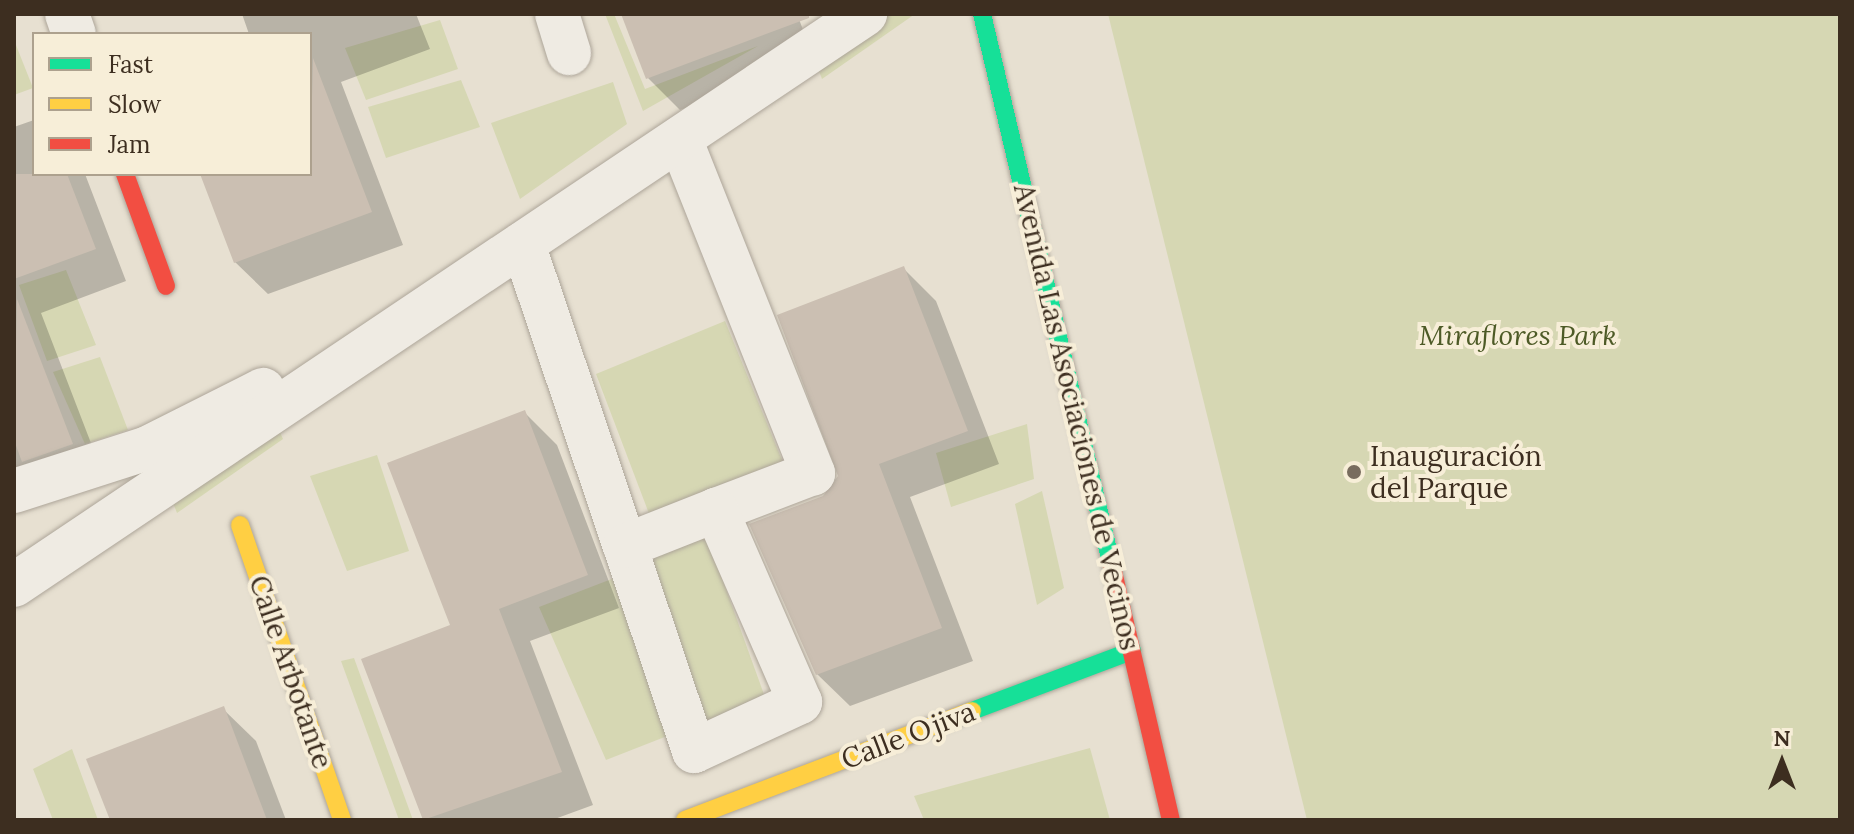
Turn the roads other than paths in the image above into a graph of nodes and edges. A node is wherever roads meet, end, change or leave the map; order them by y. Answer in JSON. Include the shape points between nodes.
{"nodes":[{"id":1,"x":865,"y":14,"type":"edge"},
{"id":2,"x":982,"y":14,"type":"edge"},
{"id":3,"x":680,"y":139,"type":"junction"},
{"id":4,"x":126,"y":176,"type":"edge"},
{"id":5,"x":523,"y":244,"type":"junction"},
{"id":6,"x":166,"y":286,"type":"dead end"},
{"id":7,"x":284,"y":404,"type":"junction"},
{"id":8,"x":14,"y":491,"type":"edge"},
{"id":9,"x":716,"y":510,"type":"junction"},
{"id":10,"x":240,"y":525,"type":"dead end"},
{"id":11,"x":625,"y":546,"type":"junction"},
{"id":12,"x":14,"y":585,"type":"edge"},
{"id":13,"x":1132,"y":651,"type":"junction"},
{"id":14,"x":342,"y":820,"type":"edge"},
{"id":15,"x":685,"y":820,"type":"edge"},
{"id":16,"x":1171,"y":820,"type":"edge"}],
"edges":[{"from":1,"to":3,"type":"street"},
{"from":2,"to":13,"type":"street","name":"Avenida Las Asociaciones de Vecinos"},
{"from":3,"to":5,"type":"street"},
{"from":3,"to":9,"type":"street","via":[[813,473]]},
{"from":4,"to":6,"type":"street"},
{"from":5,"to":7,"type":"street"},
{"from":5,"to":11,"type":"street"},
{"from":7,"to":8,"type":"street","via":[[277,383],[148,448]]},
{"from":7,"to":12,"type":"street"},
{"from":9,"to":11,"type":"street"},
{"from":9,"to":11,"type":"street","via":[[800,702],[694,751]]},
{"from":10,"to":14,"type":"street","name":"Calle Arbotante"},
{"from":13,"to":15,"type":"street","name":"Calle Ojiva"},
{"from":13,"to":16,"type":"street","name":"Avenida Las Asociaciones de Vecinos"}]}
